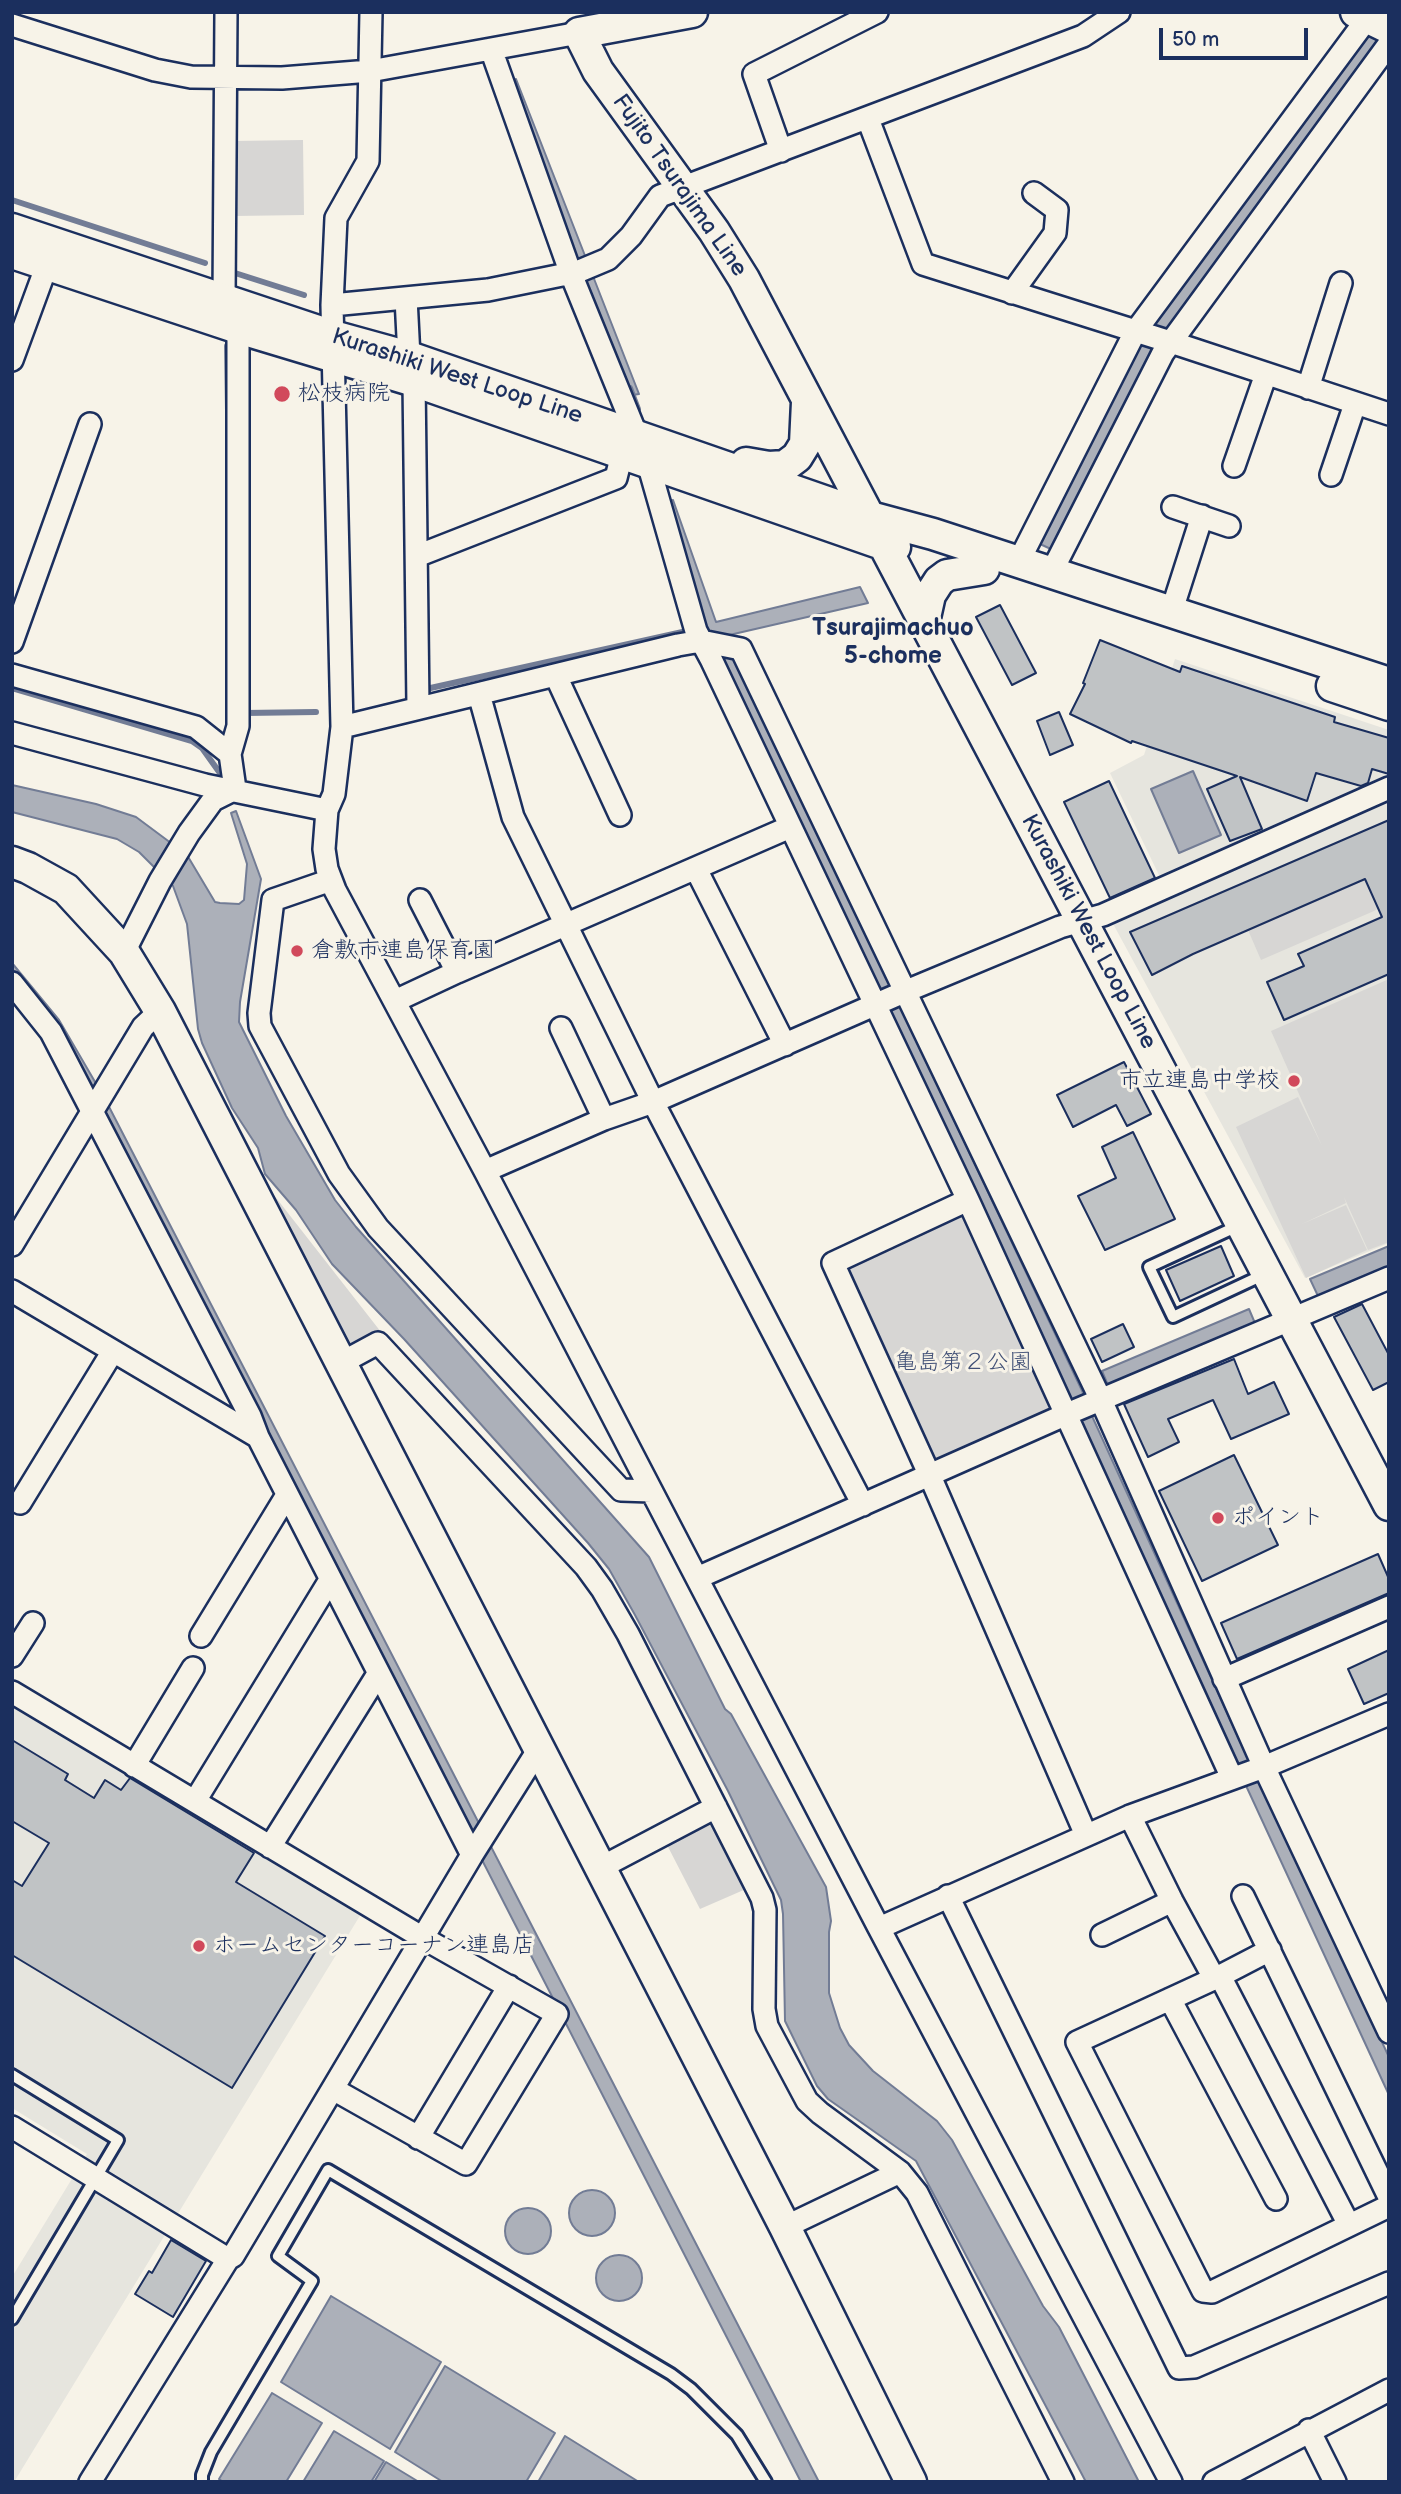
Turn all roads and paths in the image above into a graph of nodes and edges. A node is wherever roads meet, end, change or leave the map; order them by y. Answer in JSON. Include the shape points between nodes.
{"nodes":[{"id":1,"x":226,"y":12,"type":"edge"},
{"id":2,"x":371,"y":12,"type":"edge"},
{"id":3,"x":692,"y":12,"type":"edge"},
{"id":4,"x":877,"y":12,"type":"edge"},
{"id":5,"x":1119,"y":12,"type":"edge"},
{"id":6,"x":1374,"y":22,"type":"edge"},
{"id":7,"x":12,"y":25,"type":"edge"},
{"id":8,"x":579,"y":33,"type":"junction"},
{"id":9,"x":491,"y":49,"type":"junction"},
{"id":10,"x":370,"y":71,"type":"junction"},
{"id":11,"x":226,"y":78,"type":"junction"},
{"id":12,"x":868,"y":119,"type":"junction"},
{"id":13,"x":781,"y":152,"type":"junction"},
{"id":14,"x":683,"y":188,"type":"junction"},
{"id":15,"x":1034,"y":192,"type":"dead end"},
{"id":16,"x":12,"y":229,"type":"edge"},
{"id":17,"x":12,"y":253,"type":"edge"},
{"id":18,"x":51,"y":254,"type":"junction"},
{"id":19,"x":580,"y":271,"type":"junction"},
{"id":20,"x":1341,"y":283,"type":"dead end"},
{"id":21,"x":1012,"y":293,"type":"junction"},
{"id":22,"x":407,"y":298,"type":"junction"},
{"id":23,"x":224,"y":299,"type":"junction"},
{"id":24,"x":332,"y":305,"type":"junction"},
{"id":25,"x":238,"y":328,"type":"junction"},
{"id":26,"x":1153,"y":338,"type":"junction"},
{"id":27,"x":334,"y":347,"type":"junction"},
{"id":28,"x":12,"y":360,"type":"edge"},
{"id":29,"x":411,"y":369,"type":"junction"},
{"id":30,"x":1266,"y":374,"type":"junction"},
{"id":31,"x":1308,"y":388,"type":"junction"},
{"id":32,"x":807,"y":402,"type":"junction"},
{"id":33,"x":1355,"y":404,"type":"junction"},
{"id":34,"x":1389,"y":414,"type":"edge"},
{"id":35,"x":90,"y":424,"type":"dead end"},
{"id":36,"x":635,"y":451,"type":"junction"},
{"id":37,"x":694,"y":455,"type":"junction"},
{"id":38,"x":1234,"y":466,"type":"dead end"},
{"id":39,"x":1332,"y":475,"type":"dead end"},
{"id":40,"x":1173,"y":507,"type":"dead end"},
{"id":41,"x":1202,"y":516,"type":"junction"},
{"id":42,"x":870,"y":517,"type":"junction"},
{"id":43,"x":1230,"y":526,"type":"dead end"},
{"id":44,"x":885,"y":545,"type":"junction"},
{"id":45,"x":417,"y":556,"type":"junction"},
{"id":46,"x":1019,"y":562,"type":"junction"},
{"id":47,"x":984,"y":569,"type":"junction"},
{"id":48,"x":1051,"y":573,"type":"junction"},
{"id":49,"x":1171,"y":613,"type":"junction"},
{"id":50,"x":925,"y":622,"type":"junction"},
{"id":51,"x":12,"y":642,"type":"edge"},
{"id":52,"x":714,"y":644,"type":"junction"},
{"id":53,"x":12,"y":675,"type":"edge"},
{"id":54,"x":556,"y":676,"type":"junction"},
{"id":55,"x":1389,"y":683,"type":"edge"},
{"id":56,"x":479,"y":694,"type":"junction"},
{"id":57,"x":1389,"y":705,"type":"edge"},
{"id":58,"x":418,"y":707,"type":"junction"},
{"id":59,"x":342,"y":727,"type":"junction"},
{"id":60,"x":12,"y":733,"type":"edge"},
{"id":61,"x":230,"y":754,"type":"junction"},
{"id":62,"x":1389,"y":788,"type":"edge"},
{"id":63,"x":235,"y":789,"type":"junction"},
{"id":64,"x":327,"y":810,"type":"junction"},
{"id":65,"x":620,"y":815,"type":"dead end"},
{"id":66,"x":790,"y":827,"type":"junction"},
{"id":67,"x":12,"y":862,"type":"edge"},
{"id":68,"x":696,"y":869,"type":"junction"},
{"id":69,"x":331,"y":880,"type":"junction"},
{"id":70,"x":419,"y":900,"type":"dead end"},
{"id":71,"x":1083,"y":921,"type":"junction"},
{"id":72,"x":565,"y":925,"type":"junction"},
{"id":73,"x":124,"y":952,"type":"junction"},
{"id":74,"x":457,"y":972,"type":"junction"},
{"id":75,"x":12,"y":982,"type":"edge"},
{"id":76,"x":888,"y":999,"type":"junction"},
{"id":77,"x":395,"y":1001,"type":"junction"},
{"id":78,"x":160,"y":1011,"type":"junction"},
{"id":79,"x":561,"y":1028,"type":"dead end"},
{"id":80,"x":785,"y":1045,"type":"junction"},
{"id":81,"x":653,"y":1102,"type":"junction"},
{"id":82,"x":97,"y":1103,"type":"junction"},
{"id":83,"x":604,"y":1119,"type":"junction"},
{"id":84,"x":485,"y":1171,"type":"junction"},
{"id":85,"x":968,"y":1200,"type":"junction"},
{"id":86,"x":1242,"y":1224,"type":"junction"},
{"id":87,"x":12,"y":1245,"type":"edge"},
{"id":88,"x":1268,"y":1273,"type":"junction"},
{"id":89,"x":1389,"y":1278,"type":"edge"},
{"id":90,"x":12,"y":1291,"type":"edge"},
{"id":91,"x":1292,"y":1319,"type":"junction"},
{"id":92,"x":113,"y":1351,"type":"junction"},
{"id":93,"x":341,"y":1363,"type":"junction"},
{"id":94,"x":1097,"y":1401,"type":"junction"},
{"id":95,"x":1070,"y":1413,"type":"junction"},
{"id":96,"x":258,"y":1437,"type":"junction"},
{"id":97,"x":930,"y":1476,"type":"junction"},
{"id":98,"x":651,"y":1491,"type":"junction"},
{"id":99,"x":287,"y":1495,"type":"junction"},
{"id":100,"x":20,"y":1503,"type":"dead end"},
{"id":101,"x":863,"y":1505,"type":"junction"},
{"id":102,"x":1389,"y":1505,"type":"edge"},
{"id":103,"x":697,"y":1578,"type":"junction"},
{"id":104,"x":330,"y":1580,"type":"junction"},
{"id":105,"x":1389,"y":1607,"type":"edge"},
{"id":106,"x":33,"y":1622,"type":"dead end"},
{"id":107,"x":201,"y":1636,"type":"dead end"},
{"id":108,"x":12,"y":1656,"type":"edge"},
{"id":109,"x":194,"y":1668,"type":"dead end"},
{"id":110,"x":378,"y":1674,"type":"junction"},
{"id":111,"x":1224,"y":1679,"type":"junction"},
{"id":112,"x":12,"y":1692,"type":"edge"},
{"id":113,"x":1389,"y":1714,"type":"edge"},
{"id":114,"x":540,"y":1747,"type":"junction"},
{"id":115,"x":134,"y":1766,"type":"junction"},
{"id":116,"x":1261,"y":1768,"type":"junction"},
{"id":117,"x":1234,"y":1777,"type":"junction"},
{"id":118,"x":195,"y":1801,"type":"junction"},
{"id":119,"x":716,"y":1807,"type":"junction"},
{"id":120,"x":1130,"y":1815,"type":"junction"},
{"id":121,"x":1086,"y":1835,"type":"junction"},
{"id":122,"x":478,"y":1846,"type":"junction"},
{"id":123,"x":270,"y":1847,"type":"junction"},
{"id":124,"x":600,"y":1868,"type":"junction"},
{"id":125,"x":948,"y":1896,"type":"junction"},
{"id":126,"x":1242,"y":1896,"type":"dead end"},
{"id":127,"x":1172,"y":1901,"type":"junction"},
{"id":128,"x":878,"y":1928,"type":"junction"},
{"id":129,"x":1102,"y":1935,"type":"dead end"},
{"id":130,"x":423,"y":1938,"type":"junction"},
{"id":131,"x":1270,"y":1950,"type":"junction"},
{"id":132,"x":1217,"y":1977,"type":"junction"},
{"id":133,"x":509,"y":1986,"type":"junction"},
{"id":134,"x":1170,"y":1999,"type":"junction"},
{"id":135,"x":1389,"y":2032,"type":"edge"},
{"id":136,"x":12,"y":2075,"type":"edge"},
{"id":137,"x":333,"y":2089,"type":"junction"},
{"id":138,"x":12,"y":2127,"type":"edge"},
{"id":139,"x":418,"y":2138,"type":"junction"},
{"id":140,"x":900,"y":2172,"type":"junction"},
{"id":141,"x":96,"y":2178,"type":"junction"},
{"id":142,"x":1389,"y":2196,"type":"edge"},
{"id":143,"x":1276,"y":2199,"type":"dead end"},
{"id":144,"x":1389,"y":2206,"type":"edge"},
{"id":145,"x":1349,"y":2225,"type":"junction"},
{"id":146,"x":785,"y":2227,"type":"junction"},
{"id":147,"x":228,"y":2259,"type":"junction"},
{"id":148,"x":1389,"y":2283,"type":"edge"},
{"id":149,"x":12,"y":2319,"type":"edge"},
{"id":150,"x":1389,"y":2390,"type":"edge"},
{"id":151,"x":1310,"y":2430,"type":"junction"},
{"id":152,"x":90,"y":2482,"type":"edge"},
{"id":153,"x":202,"y":2482,"type":"edge"},
{"id":154,"x":766,"y":2482,"type":"edge"},
{"id":155,"x":911,"y":2482,"type":"edge"},
{"id":156,"x":1063,"y":2482,"type":"edge"},
{"id":157,"x":1171,"y":2482,"type":"edge"},
{"id":158,"x":1214,"y":2482,"type":"edge"},
{"id":159,"x":1335,"y":2482,"type":"edge"}],
"edges":[{"from":1,"to":11,"type":"street"},
{"from":2,"to":10,"type":"street"},
{"from":3,"to":8,"type":"main road"},
{"from":4,"to":13,"type":"street","via":[[754,74]]},
{"from":5,"to":12,"type":"street","via":[[1083,36]]},
{"from":6,"to":26,"type":"street"},
{"from":6,"to":26,"type":"street"},
{"from":7,"to":11,"type":"street","via":[[155,70]]},
{"from":8,"to":9,"type":"street"},
{"from":8,"to":14,"type":"main road","name":"Fujito Tsurajima Line","via":[[598,71]]},
{"from":9,"to":10,"type":"street"},
{"from":9,"to":19,"type":"street"},
{"from":10,"to":11,"type":"street","via":[[282,79]]},
{"from":10,"to":24,"type":"street","via":[[368,161],[336,218]]},
{"from":11,"to":23,"type":"street"},
{"from":12,"to":13,"type":"street"},
{"from":12,"to":21,"type":"street","via":[[923,264]]},
{"from":13,"to":14,"type":"street"},
{"from":14,"to":19,"type":"street","via":[[660,195],[608,259]]},
{"from":14,"to":32,"type":"main road","name":"Fujito Tsurajima Line","via":[[744,279]]},
{"from":15,"to":21,"type":"street","via":[[1057,210],[1055,233]]},
{"from":16,"to":18,"type":"main road","name":"Kurashiki West Loop Line"},
{"from":17,"to":18,"type":"main road","name":"Kurashiki West Loop Line"},
{"from":18,"to":23,"type":"main road","name":"Kurashiki West Loop Line"},
{"from":18,"to":25,"type":"main road","name":"Kurashiki West Loop Line"},
{"from":18,"to":28,"type":"street"},
{"from":19,"to":22,"type":"street","via":[[488,290]]},
{"from":19,"to":36,"type":"street"},
{"from":20,"to":31,"type":"street"},
{"from":21,"to":26,"type":"street"},
{"from":22,"to":24,"type":"street"},
{"from":22,"to":29,"type":"street"},
{"from":23,"to":27,"type":"main road","name":"Kurashiki West Loop Line"},
{"from":24,"to":27,"type":"street"},
{"from":25,"to":27,"type":"main road","name":"Kurashiki West Loop Line"},
{"from":25,"to":61,"type":"street","via":[[238,726]]},
{"from":26,"to":30,"type":"street"},
{"from":26,"to":46,"type":"street"},
{"from":26,"to":48,"type":"street","via":[[1163,353]]},
{"from":27,"to":29,"type":"main road","name":"Kurashiki West Loop Line"},
{"from":27,"to":59,"type":"street"},
{"from":29,"to":36,"type":"main road","name":"Kurashiki West Loop Line"},
{"from":29,"to":45,"type":"street"},
{"from":30,"to":31,"type":"street"},
{"from":30,"to":38,"type":"street"},
{"from":31,"to":33,"type":"street"},
{"from":32,"to":37,"type":"main road","via":[[805,444],[785,466]]},
{"from":32,"to":42,"type":"main road","name":"Fujito Tsurajima Line"},
{"from":33,"to":34,"type":"street"},
{"from":33,"to":39,"type":"street"},
{"from":35,"to":51,"type":"street"},
{"from":36,"to":37,"type":"main road","name":"Kurashiki West Loop Line"},
{"from":36,"to":44,"type":"main road","name":"Kurashiki West Loop Line"},
{"from":36,"to":45,"type":"street","via":[[616,478]]},
{"from":36,"to":52,"type":"street","via":[[696,631]]},
{"from":37,"to":42,"type":"main road","name":"Kurashiki West Loop Line"},
{"from":40,"to":41,"type":"street"},
{"from":41,"to":43,"type":"street"},
{"from":41,"to":49,"type":"street"},
{"from":42,"to":44,"type":"main road","name":"Kurashiki West Loop Line"},
{"from":42,"to":46,"type":"main road"},
{"from":44,"to":47,"type":"main road","via":[[929,551]]},
{"from":44,"to":50,"type":"main road","name":"Kurashiki West Loop Line"},
{"from":45,"to":58,"type":"street"},
{"from":46,"to":48,"type":"main road"},
{"from":47,"to":50,"type":"main road","via":[[939,580],[930,595]]},
{"from":47,"to":57,"type":"main road"},
{"from":48,"to":49,"type":"main road"},
{"from":49,"to":55,"type":"main road"},
{"from":50,"to":71,"type":"main road","name":"Kurashiki West Loop Line"},
{"from":52,"to":54,"type":"street","via":[[678,645]]},
{"from":52,"to":66,"type":"street"},
{"from":52,"to":76,"type":"street","via":[[741,649]]},
{"from":53,"to":61,"type":"street","via":[[196,727]]},
{"from":54,"to":56,"type":"street"},
{"from":54,"to":65,"type":"street"},
{"from":56,"to":58,"type":"street"},
{"from":56,"to":72,"type":"street","via":[[513,817]]},
{"from":58,"to":59,"type":"street"},
{"from":59,"to":64,"type":"street","via":[[334,794]]},
{"from":60,"to":63,"type":"street"},
{"from":61,"to":63,"type":"street"},
{"from":62,"to":71,"type":"street"},
{"from":63,"to":64,"type":"street"},
{"from":63,"to":73,"type":"street","via":[[212,800],[189,833]]},
{"from":64,"to":69,"type":"street","via":[[324,849]]},
{"from":66,"to":68,"type":"street"},
{"from":66,"to":76,"type":"street"},
{"from":67,"to":73,"type":"main road","via":[[66,889]]},
{"from":68,"to":72,"type":"street"},
{"from":68,"to":80,"type":"street"},
{"from":69,"to":77,"type":"street"},
{"from":69,"to":98,"type":"street","via":[[273,900],[260,1026],[339,1174],[379,1228],[621,1490]]},
{"from":70,"to":74,"type":"street"},
{"from":71,"to":76,"type":"street"},
{"from":71,"to":86,"type":"main road","name":"Kurashiki West Loop Line"},
{"from":72,"to":74,"type":"street"},
{"from":72,"to":81,"type":"street"},
{"from":73,"to":78,"type":"main road"},
{"from":74,"to":77,"type":"street"},
{"from":75,"to":82,"type":"street"},
{"from":76,"to":80,"type":"street"},
{"from":76,"to":85,"type":"street"},
{"from":76,"to":94,"type":"street"},
{"from":77,"to":84,"type":"street"},
{"from":78,"to":82,"type":"street","via":[[143,1027]]},
{"from":78,"to":93,"type":"main road"},
{"from":79,"to":83,"type":"street"},
{"from":80,"to":81,"type":"street"},
{"from":81,"to":83,"type":"street"},
{"from":81,"to":101,"type":"street"},
{"from":82,"to":87,"type":"street"},
{"from":82,"to":96,"type":"street"},
{"from":83,"to":84,"type":"street"},
{"from":84,"to":98,"type":"street"},
{"from":85,"to":95,"type":"street"},
{"from":85,"to":97,"type":"street","via":[[833,1264]]},
{"from":86,"to":88,"type":"main road","name":"Kurashiki West Loop Line"},
{"from":86,"to":88,"type":"lane","via":[[1150,1267],[1173,1317]]},
{"from":88,"to":91,"type":"main road","name":"Kurashiki West Loop Line"},
{"from":89,"to":91,"type":"street"},
{"from":90,"to":92,"type":"street"},
{"from":91,"to":94,"type":"street"},
{"from":91,"to":102,"type":"main road","name":"Kurashiki West Loop Line"},
{"from":92,"to":96,"type":"street"},
{"from":92,"to":100,"type":"street"},
{"from":93,"to":114,"type":"main road"},
{"from":93,"to":119,"type":"street","via":[[379,1343],[586,1567],[628,1634]]},
{"from":94,"to":95,"type":"street"},
{"from":94,"to":111,"type":"street"},
{"from":95,"to":97,"type":"street"},
{"from":95,"to":117,"type":"street"},
{"from":96,"to":99,"type":"street"},
{"from":97,"to":101,"type":"street"},
{"from":97,"to":121,"type":"street"},
{"from":98,"to":103,"type":"street"},
{"from":99,"to":104,"type":"street"},
{"from":99,"to":107,"type":"street"},
{"from":101,"to":103,"type":"street"},
{"from":103,"to":128,"type":"street"},
{"from":104,"to":110,"type":"street"},
{"from":104,"to":118,"type":"street"},
{"from":105,"to":111,"type":"street"},
{"from":106,"to":108,"type":"street"},
{"from":109,"to":115,"type":"street"},
{"from":110,"to":122,"type":"street"},
{"from":110,"to":123,"type":"street"},
{"from":111,"to":116,"type":"street"},
{"from":112,"to":115,"type":"street"},
{"from":113,"to":116,"type":"street"},
{"from":114,"to":122,"type":"street"},
{"from":114,"to":124,"type":"main road"},
{"from":115,"to":118,"type":"street"},
{"from":116,"to":117,"type":"street"},
{"from":116,"to":135,"type":"street"},
{"from":117,"to":120,"type":"street"},
{"from":118,"to":123,"type":"street"},
{"from":119,"to":124,"type":"street"},
{"from":119,"to":140,"type":"street","via":[[765,1910],[767,2026],[807,2101]]},
{"from":120,"to":121,"type":"street"},
{"from":120,"to":127,"type":"street"},
{"from":121,"to":125,"type":"street"},
{"from":122,"to":130,"type":"street"},
{"from":123,"to":130,"type":"street"},
{"from":124,"to":146,"type":"main road"},
{"from":125,"to":128,"type":"street"},
{"from":125,"to":148,"type":"street","via":[[1180,2368],[1194,2367]]},
{"from":126,"to":131,"type":"street"},
{"from":127,"to":129,"type":"street"},
{"from":127,"to":132,"type":"street"},
{"from":128,"to":157,"type":"street"},
{"from":130,"to":133,"type":"street"},
{"from":130,"to":137,"type":"street"},
{"from":131,"to":132,"type":"street"},
{"from":131,"to":142,"type":"street"},
{"from":132,"to":134,"type":"street"},
{"from":132,"to":145,"type":"street"},
{"from":133,"to":139,"type":"street"},
{"from":133,"to":139,"type":"street","via":[[557,2014],[466,2164]]},
{"from":134,"to":143,"type":"street"},
{"from":134,"to":145,"type":"street","via":[[1077,2042],[1203,2291],[1212,2292]]},
{"from":136,"to":141,"type":"lane","via":[[118,2140]]},
{"from":137,"to":139,"type":"street"},
{"from":137,"to":147,"type":"street"},
{"from":138,"to":141,"type":"street"},
{"from":140,"to":146,"type":"street"},
{"from":140,"to":156,"type":"street","via":[[917,2193]]},
{"from":141,"to":147,"type":"street"},
{"from":141,"to":149,"type":"lane"},
{"from":144,"to":145,"type":"street"},
{"from":146,"to":155,"type":"main road"},
{"from":147,"to":152,"type":"street"},
{"from":150,"to":151,"type":"street"},
{"from":151,"to":158,"type":"street"},
{"from":151,"to":159,"type":"street"},
{"from":153,"to":154,"type":"lane","via":[[211,2452],[312,2281],[278,2256],[328,2170],[671,2374],[737,2435]]}]}
